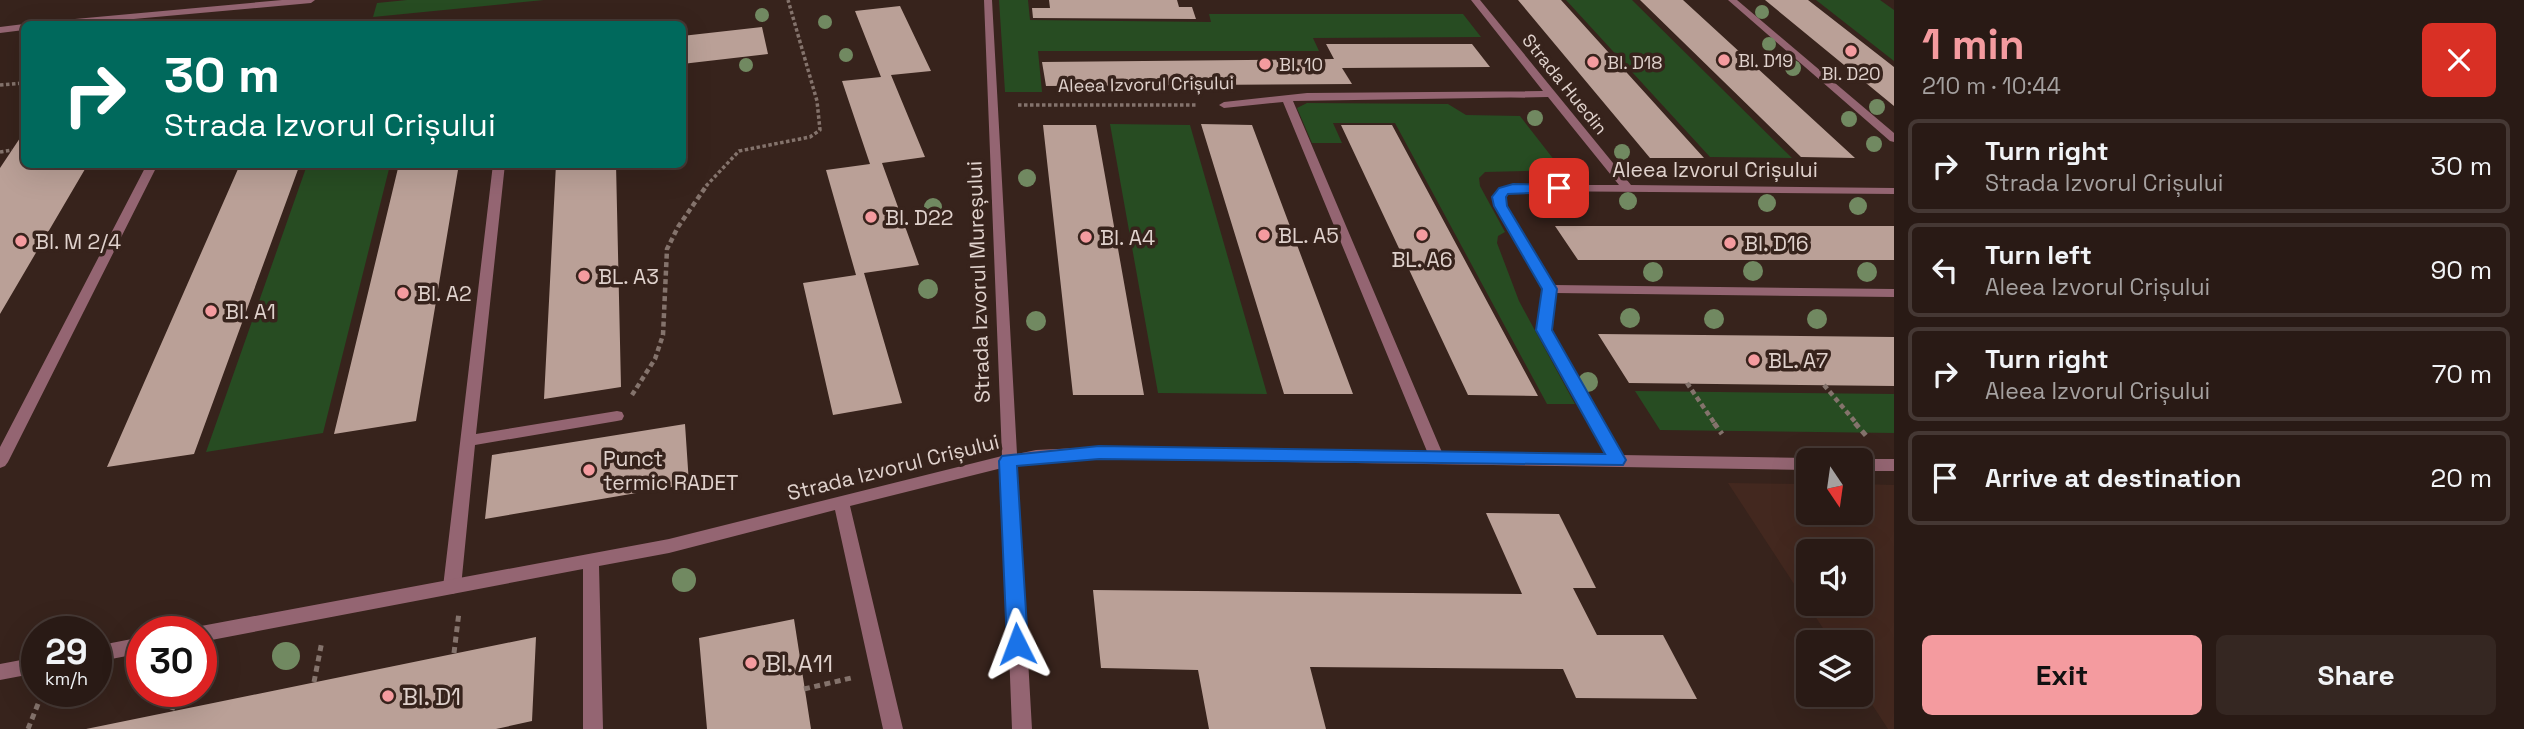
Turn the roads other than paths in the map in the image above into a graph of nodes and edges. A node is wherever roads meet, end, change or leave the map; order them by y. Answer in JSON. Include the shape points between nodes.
{"nodes":[{"id":1,"x":311,"y":0,"type":"edge"},
{"id":2,"x":988,"y":0,"type":"edge"},
{"id":3,"x":1475,"y":0,"type":"edge"},
{"id":4,"x":1731,"y":0,"type":"edge"},
{"id":5,"x":85,"y":21,"type":"edge"},
{"id":6,"x":21,"y":27,"type":"edge"},
{"id":7,"x":0,"y":30,"type":"edge"},
{"id":8,"x":1552,"y":94,"type":"junction"},
{"id":9,"x":1286,"y":97,"type":"junction"},
{"id":10,"x":1224,"y":104,"type":"road end"},
{"id":11,"x":1894,"y":139,"type":"edge"},
{"id":12,"x":151,"y":168,"type":"edge"},
{"id":13,"x":499,"y":168,"type":"edge"},
{"id":14,"x":1628,"y":189,"type":"junction"},
{"id":15,"x":1894,"y":191,"type":"edge"},
{"id":16,"x":1549,"y":289,"type":"junction"},
{"id":17,"x":1894,"y":293,"type":"edge"},
{"id":18,"x":617,"y":416,"type":"road end"},
{"id":19,"x":467,"y":441,"type":"junction"},
{"id":20,"x":1436,"y":457,"type":"junction"},
{"id":21,"x":1617,"y":460,"type":"junction"},
{"id":22,"x":1008,"y":461,"type":"junction"},
{"id":23,"x":0,"y":462,"type":"edge"},
{"id":24,"x":1796,"y":464,"type":"edge"},
{"id":25,"x":1873,"y":465,"type":"edge"},
{"id":26,"x":1892,"y":466,"type":"edge"},
{"id":27,"x":841,"y":503,"type":"junction"},
{"id":28,"x":591,"y":561,"type":"junction"},
{"id":29,"x":457,"y":586,"type":"junction"},
{"id":30,"x":217,"y":631,"type":"edge"},
{"id":31,"x":21,"y":668,"type":"edge"},
{"id":32,"x":0,"y":672,"type":"edge"},
{"id":33,"x":593,"y":729,"type":"edge"},
{"id":34,"x":893,"y":729,"type":"edge"},
{"id":35,"x":1022,"y":729,"type":"edge"}],
"edges":[{"from":1,"to":5,"type":"street"},
{"from":2,"to":22,"type":"street","name":"Strada Izvorul Mureșului"},
{"from":3,"to":8,"type":"street","name":"Strada Huedin"},
{"from":4,"to":11,"type":"street"},
{"from":6,"to":7,"type":"street"},
{"from":8,"to":9,"type":"street","name":"Aleea Izvorul Crișului"},
{"from":8,"to":14,"type":"street","name":"Strada Huedin"},
{"from":9,"to":10,"type":"street","name":"Aleea Izvorul Crișului"},
{"from":9,"to":20,"type":"street"},
{"from":12,"to":23,"type":"street"},
{"from":13,"to":19,"type":"street"},
{"from":14,"to":15,"type":"street","name":"Aleea Izvorul Crișului"},
{"from":14,"to":16,"type":"street","name":"Aleea Izvorul Crișului","via":[[1513,188],[1499,197]]},
{"from":16,"to":17,"type":"street"},
{"from":16,"to":21,"type":"street","via":[[1544,330]]},
{"from":18,"to":19,"type":"street"},
{"from":19,"to":29,"type":"street"},
{"from":20,"to":21,"type":"street","name":"Strada Izvorul Crișului"},
{"from":20,"to":22,"type":"street","name":"Strada Izvorul Crișului","via":[[1099,453]]},
{"from":21,"to":24,"type":"street","name":"Strada Izvorul Crișului"},
{"from":22,"to":27,"type":"street","name":"Strada Izvorul Crișului"},
{"from":22,"to":35,"type":"street","name":"Strada Izvorul Mureșului"},
{"from":25,"to":26,"type":"street"},
{"from":27,"to":28,"type":"street","name":"Strada Izvorul Crișului"},
{"from":27,"to":34,"type":"street"},
{"from":28,"to":29,"type":"street","name":"Strada Izvorul Crișului"},
{"from":28,"to":33,"type":"street"},
{"from":29,"to":30,"type":"street","name":"Strada Izvorul Crișului"},
{"from":31,"to":32,"type":"street"}]}
